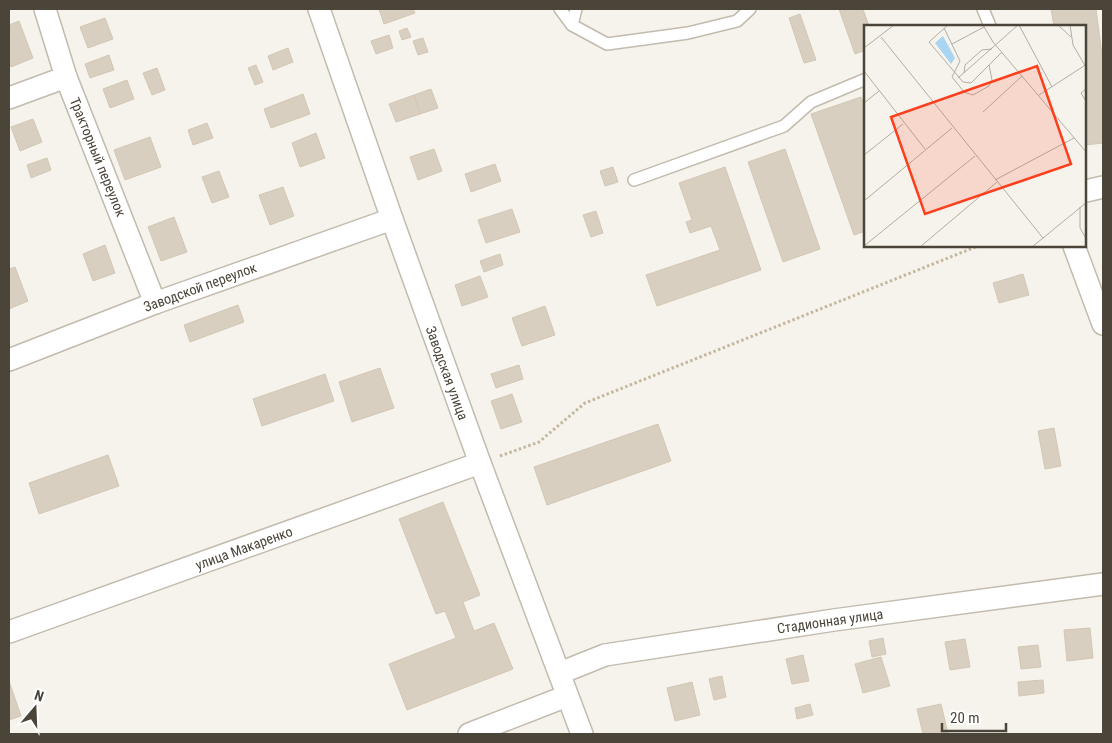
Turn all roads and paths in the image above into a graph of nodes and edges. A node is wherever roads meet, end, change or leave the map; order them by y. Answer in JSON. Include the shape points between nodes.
{"nodes":[{"id":1,"x":44,"y":9,"type":"edge"},
{"id":2,"x":319,"y":9,"type":"edge"},
{"id":3,"x":560,"y":9,"type":"edge"},
{"id":4,"x":576,"y":9,"type":"edge"},
{"id":5,"x":750,"y":9,"type":"edge"},
{"id":6,"x":983,"y":9,"type":"edge"},
{"id":7,"x":572,"y":25,"type":"junction"},
{"id":8,"x":990,"y":25,"type":"edge"},
{"id":9,"x":66,"y":77,"type":"junction"},
{"id":10,"x":864,"y":80,"type":"edge"},
{"id":11,"x":9,"y":98,"type":"edge"},
{"id":12,"x":634,"y":180,"type":"dead end"},
{"id":13,"x":1103,"y":187,"type":"edge"},
{"id":14,"x":1087,"y":191,"type":"edge"},
{"id":15,"x":392,"y":219,"type":"junction"},
{"id":16,"x":973,"y":248,"type":"edge"},
{"id":17,"x":1075,"y":248,"type":"edge"},
{"id":18,"x":155,"y":303,"type":"junction"},
{"id":19,"x":1103,"y":324,"type":"edge"},
{"id":20,"x":9,"y":360,"type":"edge"},
{"id":21,"x":480,"y":463,"type":"junction"},
{"id":22,"x":1103,"y":584,"type":"edge"},
{"id":23,"x":9,"y":632,"type":"edge"},
{"id":24,"x":560,"y":672,"type":"junction"},
{"id":25,"x":567,"y":696,"type":"junction"},
{"id":26,"x":469,"y":734,"type":"edge"},
{"id":27,"x":582,"y":734,"type":"edge"}],
"edges":[{"from":1,"to":9,"type":"street","name":"Тракторный переулок"},
{"from":2,"to":15,"type":"street","name":"Заводская улица"},
{"from":3,"to":7,"type":"lane"},
{"from":4,"to":7,"type":"lane"},
{"from":5,"to":7,"type":"lane","via":[[737,21],[688,33],[608,44]]},
{"from":6,"to":8,"type":"lane"},
{"from":9,"to":11,"type":"street"},
{"from":9,"to":18,"type":"street","name":"Тракторный переулок"},
{"from":10,"to":12,"type":"lane","via":[[811,102],[784,126]]},
{"from":13,"to":14,"type":"street"},
{"from":15,"to":18,"type":"street","name":"Заводской переулок"},
{"from":15,"to":21,"type":"street","name":"Заводская улица"},
{"from":16,"to":21,"type":"path","via":[[585,403],[539,442]]},
{"from":17,"to":19,"type":"street"},
{"from":18,"to":20,"type":"street","name":"Заводской переулок"},
{"from":21,"to":23,"type":"street","name":"улица Макаренко"},
{"from":21,"to":24,"type":"street","name":"Заводская улица"},
{"from":22,"to":24,"type":"street","name":"Стадионная улица","via":[[834,620],[605,656]]},
{"from":24,"to":25,"type":"street","name":"Заводская улица"},
{"from":25,"to":26,"type":"street"},
{"from":25,"to":27,"type":"street","name":"Заводская улица"}]}
